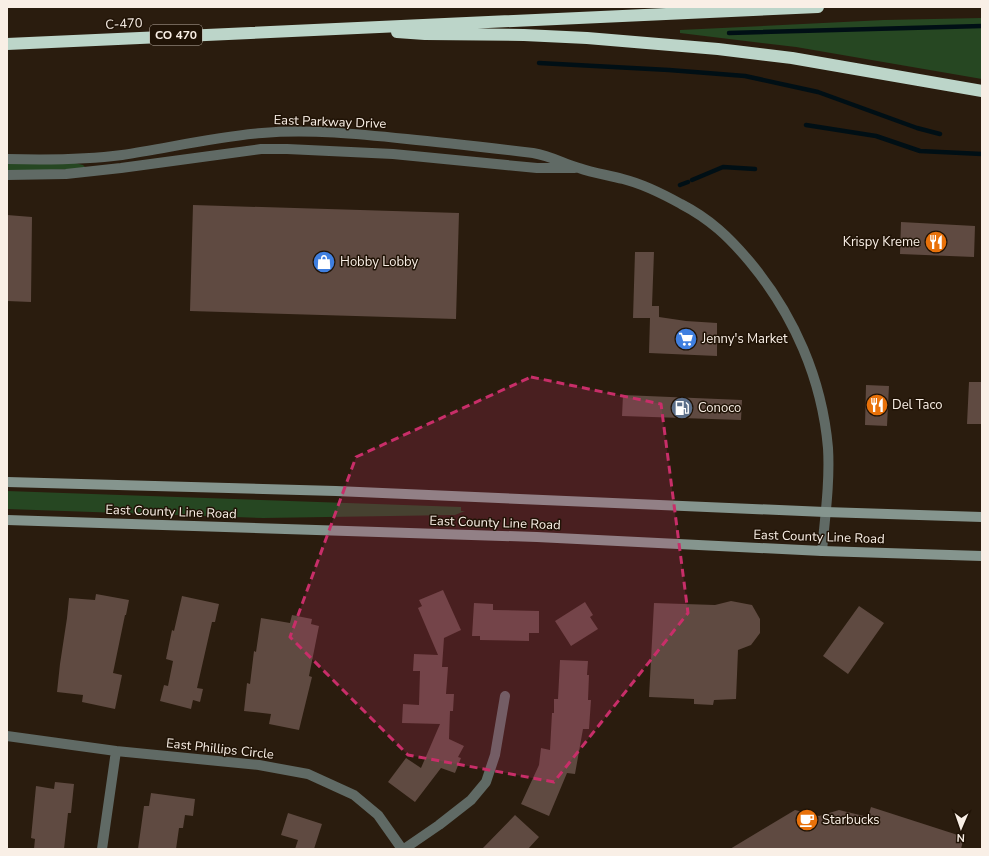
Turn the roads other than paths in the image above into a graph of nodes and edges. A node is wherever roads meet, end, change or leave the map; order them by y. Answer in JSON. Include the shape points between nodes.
{"nodes":[{"id":1,"x":818,"y":7,"type":"edge"},
{"id":2,"x":346,"y":27,"type":"junction"},
{"id":3,"x":7,"y":44,"type":"edge"},
{"id":4,"x":961,"y":87,"type":"junction"},
{"id":5,"x":982,"y":91,"type":"edge"},
{"id":6,"x":982,"y":100,"type":"edge"},
{"id":7,"x":7,"y":159,"type":"edge"},
{"id":8,"x":579,"y":168,"type":"junction"},
{"id":9,"x":7,"y":176,"type":"edge"},
{"id":10,"x":7,"y":482,"type":"edge"},
{"id":11,"x":825,"y":512,"type":"junction"},
{"id":12,"x":982,"y":517,"type":"edge"},
{"id":13,"x":7,"y":520,"type":"edge"},
{"id":14,"x":822,"y":550,"type":"junction"},
{"id":15,"x":982,"y":556,"type":"edge"},
{"id":16,"x":505,"y":696,"type":"dead end"},
{"id":17,"x":7,"y":736,"type":"edge"},
{"id":18,"x":116,"y":751,"type":"junction"},
{"id":19,"x":102,"y":849,"type":"edge"},
{"id":20,"x":403,"y":849,"type":"edge"}],
"edges":[{"from":1,"to":2,"type":"highway","name":"C-470","number":"CO 470"},
{"from":2,"to":3,"type":"highway","name":"C-470","number":"CO 470"},
{"from":2,"to":4,"type":"highway","via":[[424,34],[524,35],[697,46],[792,58]]},
{"from":4,"to":5,"type":"highway"},
{"from":4,"to":6,"type":"highway"},
{"from":7,"to":8,"type":"street","name":"East Parkway Drive","via":[[69,159],[120,155],[224,138],[298,131],[384,137],[533,153]]},
{"from":8,"to":9,"type":"street","name":"East Parkway Drive","via":[[537,168],[393,154],[261,149],[66,174]]},
{"from":8,"to":11,"type":"street","name":"East Parkway Drive","via":[[624,179],[682,204],[714,224],[736,245],[766,281],[800,341],[817,387],[828,450]]},
{"from":10,"to":11,"type":"main road","name":"East County Line Road","via":[[329,491]]},
{"from":11,"to":12,"type":"main road","name":"East County Line Road"},
{"from":11,"to":14,"type":"street","name":"East Parkway Drive"},
{"from":13,"to":14,"type":"main road","name":"East County Line Road","via":[[529,537]]},
{"from":14,"to":15,"type":"main road","name":"East County Line Road"},
{"from":16,"to":20,"type":"street","via":[[496,755],[486,782],[471,800]]},
{"from":17,"to":18,"type":"street","name":"East Phillips Circle"},
{"from":18,"to":19,"type":"street"},
{"from":18,"to":20,"type":"street","name":"East Phillips Circle","via":[[259,765],[308,774],[354,795],[378,815]]}]}
